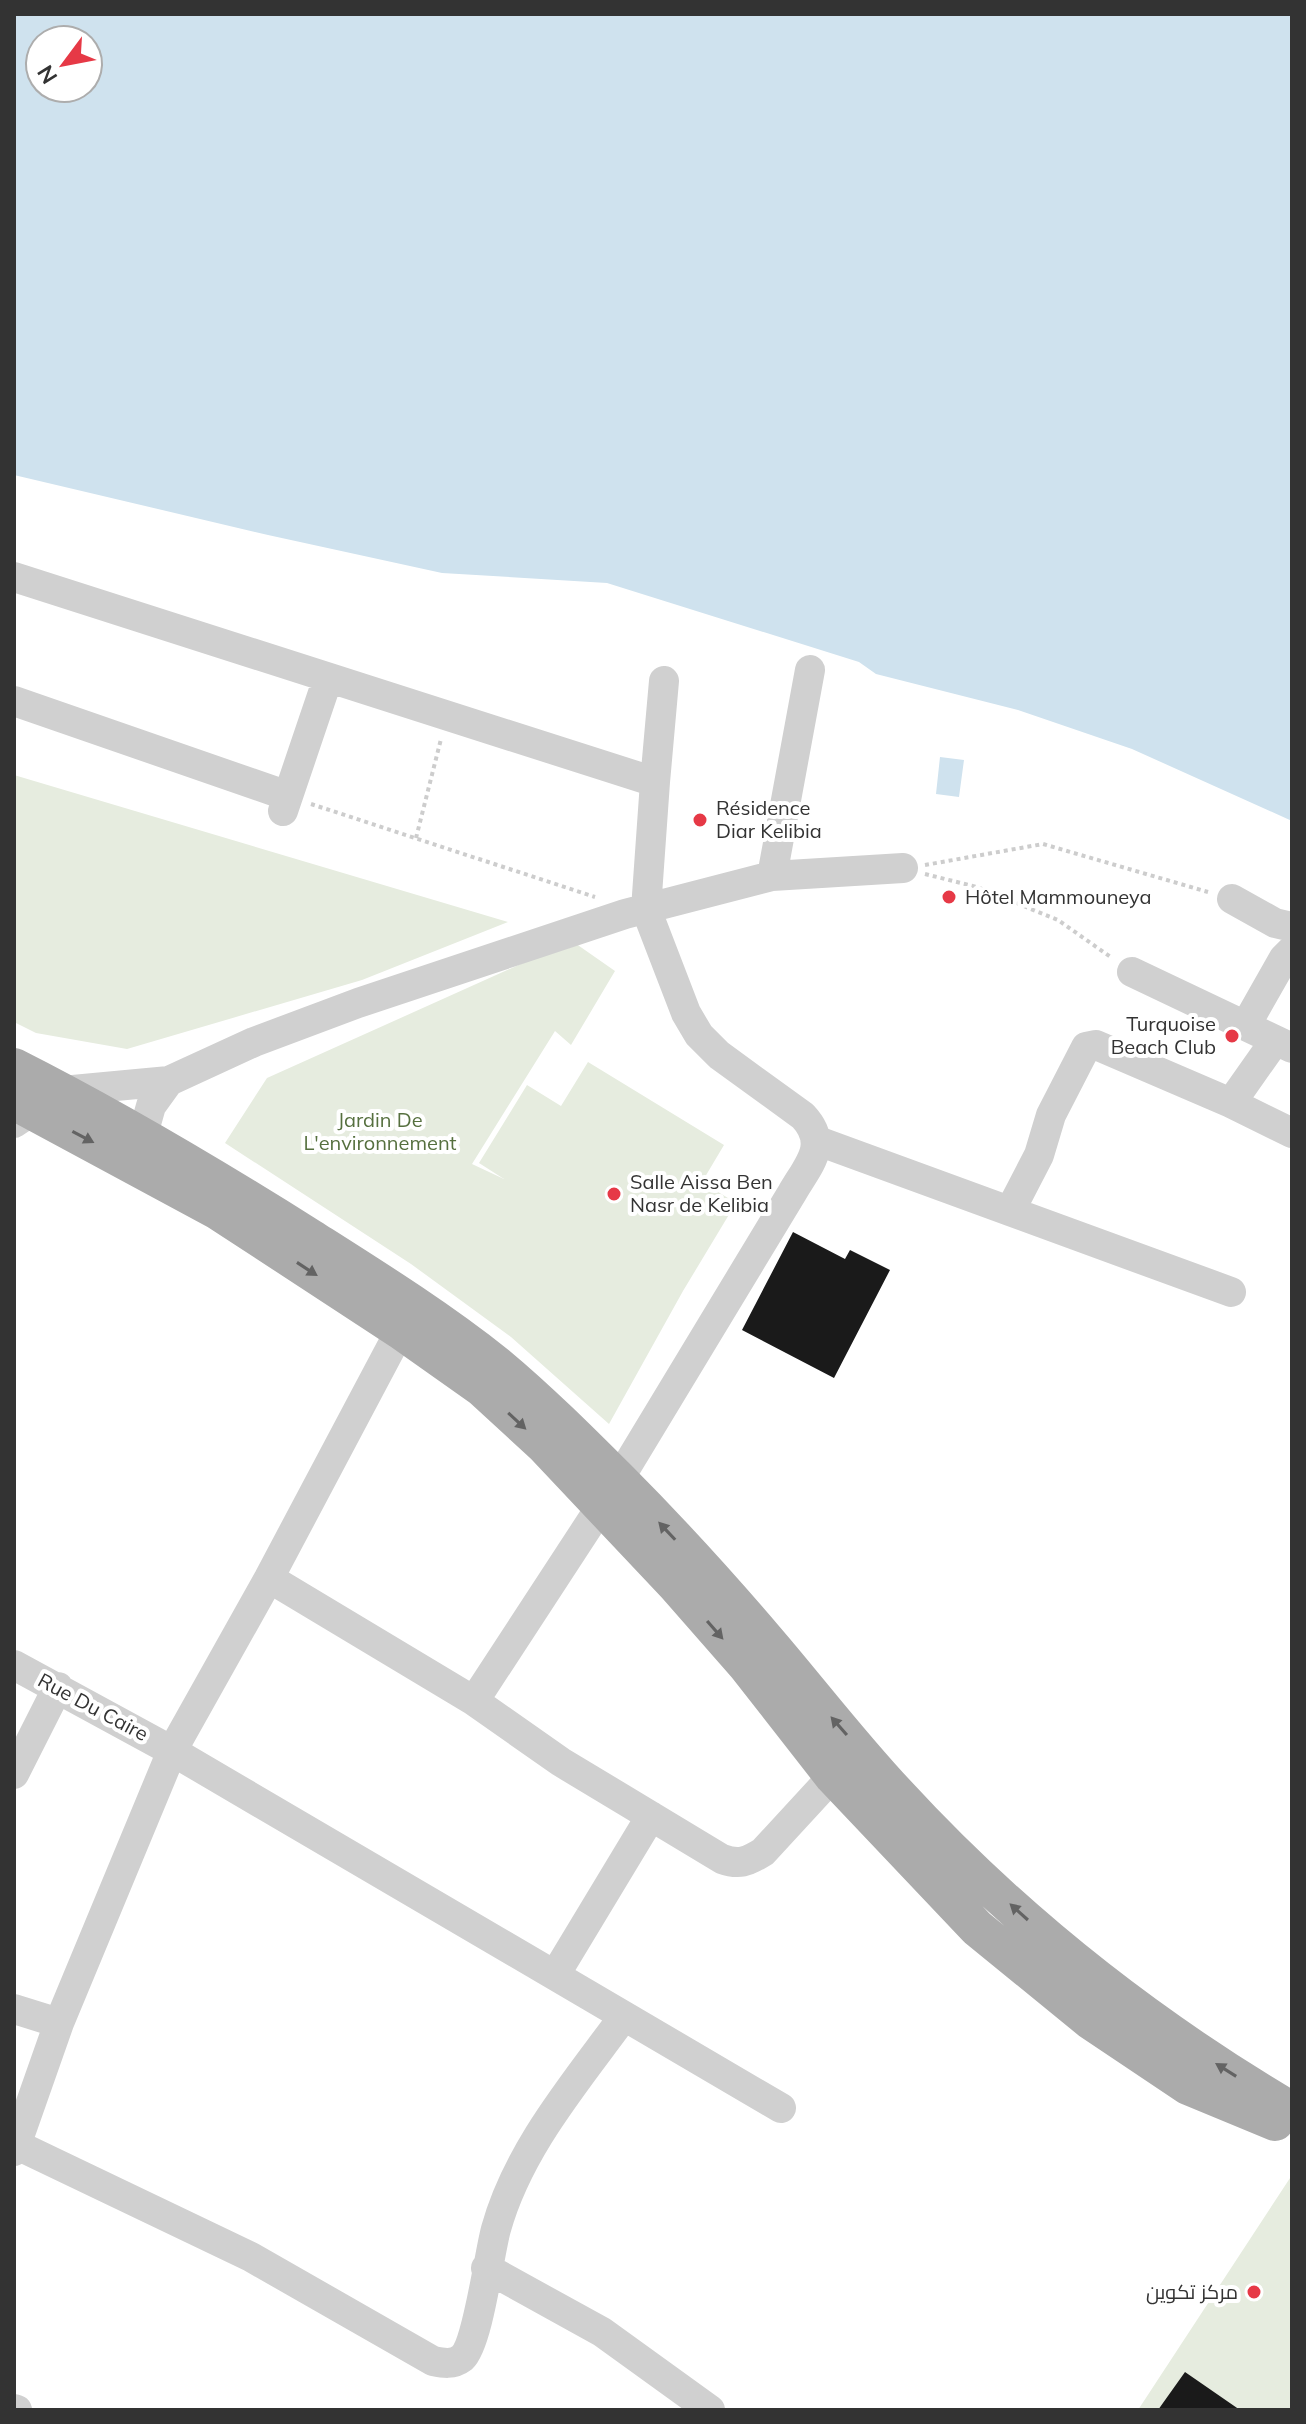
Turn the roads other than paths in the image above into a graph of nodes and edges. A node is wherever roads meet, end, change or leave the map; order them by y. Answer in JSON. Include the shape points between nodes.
{"nodes":[{"id":1,"x":14,"y":577,"type":"edge"},
{"id":2,"x":810,"y":670,"type":"dead end"},
{"id":3,"x":328,"y":678,"type":"junction"},
{"id":4,"x":664,"y":681,"type":"dead end"},
{"id":5,"x":14,"y":701,"type":"edge"},
{"id":6,"x":655,"y":782,"type":"junction"},
{"id":7,"x":903,"y":868,"type":"road end"},
{"id":8,"x":772,"y":876,"type":"junction"},
{"id":9,"x":1232,"y":899,"type":"road end"},
{"id":10,"x":635,"y":911,"type":"junction"},
{"id":11,"x":1292,"y":927,"type":"edge"},
{"id":12,"x":1292,"y":950,"type":"edge"},
{"id":13,"x":1132,"y":972,"type":"road end"},
{"id":14,"x":1246,"y":1025,"type":"junction"},
{"id":15,"x":1283,"y":1045,"type":"edge"},
{"id":16,"x":14,"y":1067,"type":"edge"},
{"id":17,"x":169,"y":1081,"type":"junction"},
{"id":18,"x":1231,"y":1103,"type":"junction"},
{"id":19,"x":31,"y":1106,"type":"edge"},
{"id":20,"x":1292,"y":1133,"type":"edge"},
{"id":21,"x":142,"y":1138,"type":"junction"},
{"id":22,"x":818,"y":1141,"type":"junction"},
{"id":23,"x":1010,"y":1211,"type":"junction"},
{"id":24,"x":1231,"y":1292,"type":"dead end"},
{"id":25,"x":407,"y":1317,"type":"junction"},
{"id":26,"x":610,"y":1493,"type":"junction"},
{"id":27,"x":269,"y":1578,"type":"junction"},
{"id":28,"x":14,"y":1665,"type":"edge"},
{"id":29,"x":58,"y":1687,"type":"junction"},
{"id":30,"x":474,"y":1701,"type":"junction"},
{"id":31,"x":172,"y":1751,"type":"junction"},
{"id":32,"x":14,"y":1774,"type":"edge"},
{"id":33,"x":833,"y":1776,"type":"junction"},
{"id":34,"x":651,"y":1816,"type":"junction"},
{"id":35,"x":555,"y":1975,"type":"junction"},
{"id":36,"x":14,"y":2009,"type":"edge"},
{"id":37,"x":624,"y":2016,"type":"junction"},
{"id":38,"x":59,"y":2023,"type":"junction"},
{"id":39,"x":781,"y":2108,"type":"dead end"},
{"id":40,"x":1292,"y":2111,"type":"edge"},
{"id":41,"x":1292,"y":2130,"type":"edge"},
{"id":42,"x":15,"y":2148,"type":"edge"},
{"id":43,"x":486,"y":2268,"type":"junction"},
{"id":44,"x":710,"y":2410,"type":"edge"}],
"edges":[{"from":1,"to":3,"type":"street"},
{"from":2,"to":8,"type":"street"},
{"from":3,"to":5,"type":"street","via":[[286,804]]},
{"from":3,"to":6,"type":"street"},
{"from":4,"to":6,"type":"street"},
{"from":6,"to":10,"type":"street"},
{"from":7,"to":8,"type":"street"},
{"from":8,"to":10,"type":"street"},
{"from":9,"to":11,"type":"street"},
{"from":10,"to":17,"type":"street","via":[[343,1009]]},
{"from":10,"to":22,"type":"street","via":[[699,1035],[803,1116]]},
{"from":12,"to":14,"type":"street"},
{"from":13,"to":14,"type":"street"},
{"from":14,"to":15,"type":"street"},
{"from":15,"to":18,"type":"street"},
{"from":16,"to":19,"type":"main road"},
{"from":17,"to":19,"type":"street"},
{"from":17,"to":21,"type":"street","via":[[151,1106]]},
{"from":18,"to":20,"type":"street"},
{"from":18,"to":23,"type":"street","via":[[1096,1045],[1086,1047]]},
{"from":19,"to":21,"type":"main road"},
{"from":19,"to":25,"type":"main road","one_way":true},
{"from":21,"to":25,"type":"main road","via":[[237,1192]]},
{"from":22,"to":23,"type":"street"},
{"from":22,"to":26,"type":"street","via":[[792,1193]]},
{"from":23,"to":24,"type":"street"},
{"from":25,"to":26,"type":"main road","via":[[544,1445]]},
{"from":25,"to":27,"type":"street"},
{"from":26,"to":30,"type":"street"},
{"from":26,"to":33,"type":"main road","one_way":true,"via":[[676,1585]]},
{"from":40,"to":26,"type":"main road","one_way":true,"via":[[1223,2069],[1051,1941],[893,1790],[713,1579]]},
{"from":27,"to":30,"type":"street"},
{"from":27,"to":31,"type":"street"},
{"from":28,"to":29,"type":"street","name":"Rue Du Caire"},
{"from":29,"to":31,"type":"street","name":"Rue Du Caire"},
{"from":29,"to":32,"type":"street"},
{"from":30,"to":34,"type":"street"},
{"from":31,"to":35,"type":"street","name":"Rue Du Caire"},
{"from":31,"to":38,"type":"street"},
{"from":33,"to":34,"type":"street","via":[[763,1852],[737,1864]]},
{"from":33,"to":41,"type":"main road","via":[[977,1928],[1091,2021],[1188,2086]]},
{"from":34,"to":35,"type":"street"},
{"from":35,"to":37,"type":"street","name":"Rue Du Caire"},
{"from":36,"to":38,"type":"street"},
{"from":37,"to":39,"type":"street","name":"Rue Du Caire"},
{"from":37,"to":43,"type":"street","via":[[530,2150],[509,2189]]},
{"from":38,"to":42,"type":"street"},
{"from":42,"to":43,"type":"street","via":[[251,2257],[433,2361],[452,2363],[468,2350]]},
{"from":43,"to":44,"type":"street","via":[[602,2332]]}]}
